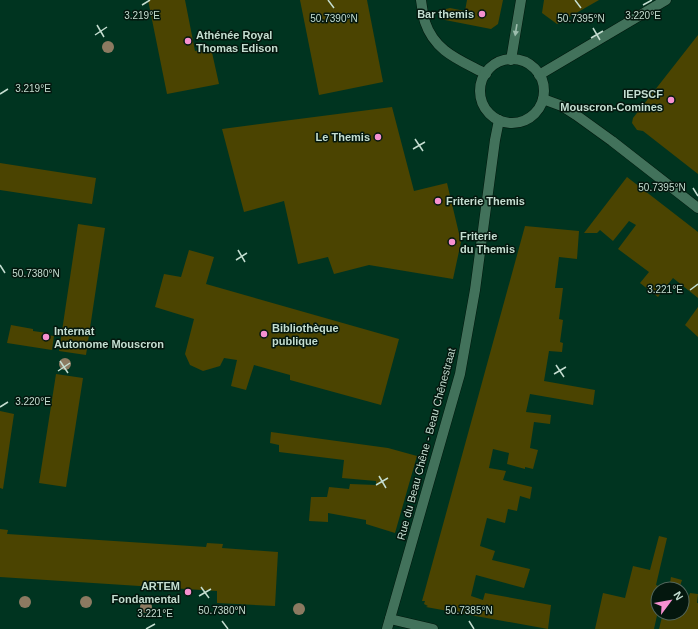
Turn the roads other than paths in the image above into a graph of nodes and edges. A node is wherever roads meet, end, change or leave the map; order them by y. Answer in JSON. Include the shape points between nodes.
{"nodes":[{"id":1,"x":421,"y":0,"type":"edge"},
{"id":2,"x":521,"y":0,"type":"edge"},
{"id":3,"x":666,"y":0,"type":"edge"},
{"id":4,"x":511,"y":60,"type":"junction"},
{"id":5,"x":486,"y":74,"type":"junction"},
{"id":6,"x":539,"y":75,"type":"junction"},
{"id":7,"x":543,"y":100,"type":"junction"},
{"id":8,"x":498,"y":120,"type":"junction"},
{"id":9,"x":698,"y":208,"type":"edge"},
{"id":10,"x":389,"y":624,"type":"edge"},
{"id":11,"x":433,"y":629,"type":"edge"}],
"edges":[{"from":1,"to":5,"type":"street","via":[[425,21],[436,43],[455,58]]},
{"from":2,"to":4,"type":"street","one_way":true},
{"from":3,"to":6,"type":"street"},
{"from":4,"to":5,"type":"street","via":[[494,66]]},
{"from":4,"to":6,"type":"street","via":[[530,65]]},
{"from":5,"to":8,"type":"street","via":[[480,89],[482,100],[486,110]]},
{"from":6,"to":7,"type":"street","via":[[544,87]]},
{"from":7,"to":8,"type":"street","via":[[528,119],[517,123]]},
{"from":7,"to":9,"type":"street","via":[[562,106],[576,115]]},
{"from":8,"to":10,"type":"street","name":"Rue du Beau Chêne - Beau Chênestraat","via":[[475,290],[460,374]]},
{"from":10,"to":11,"type":"street"}]}
